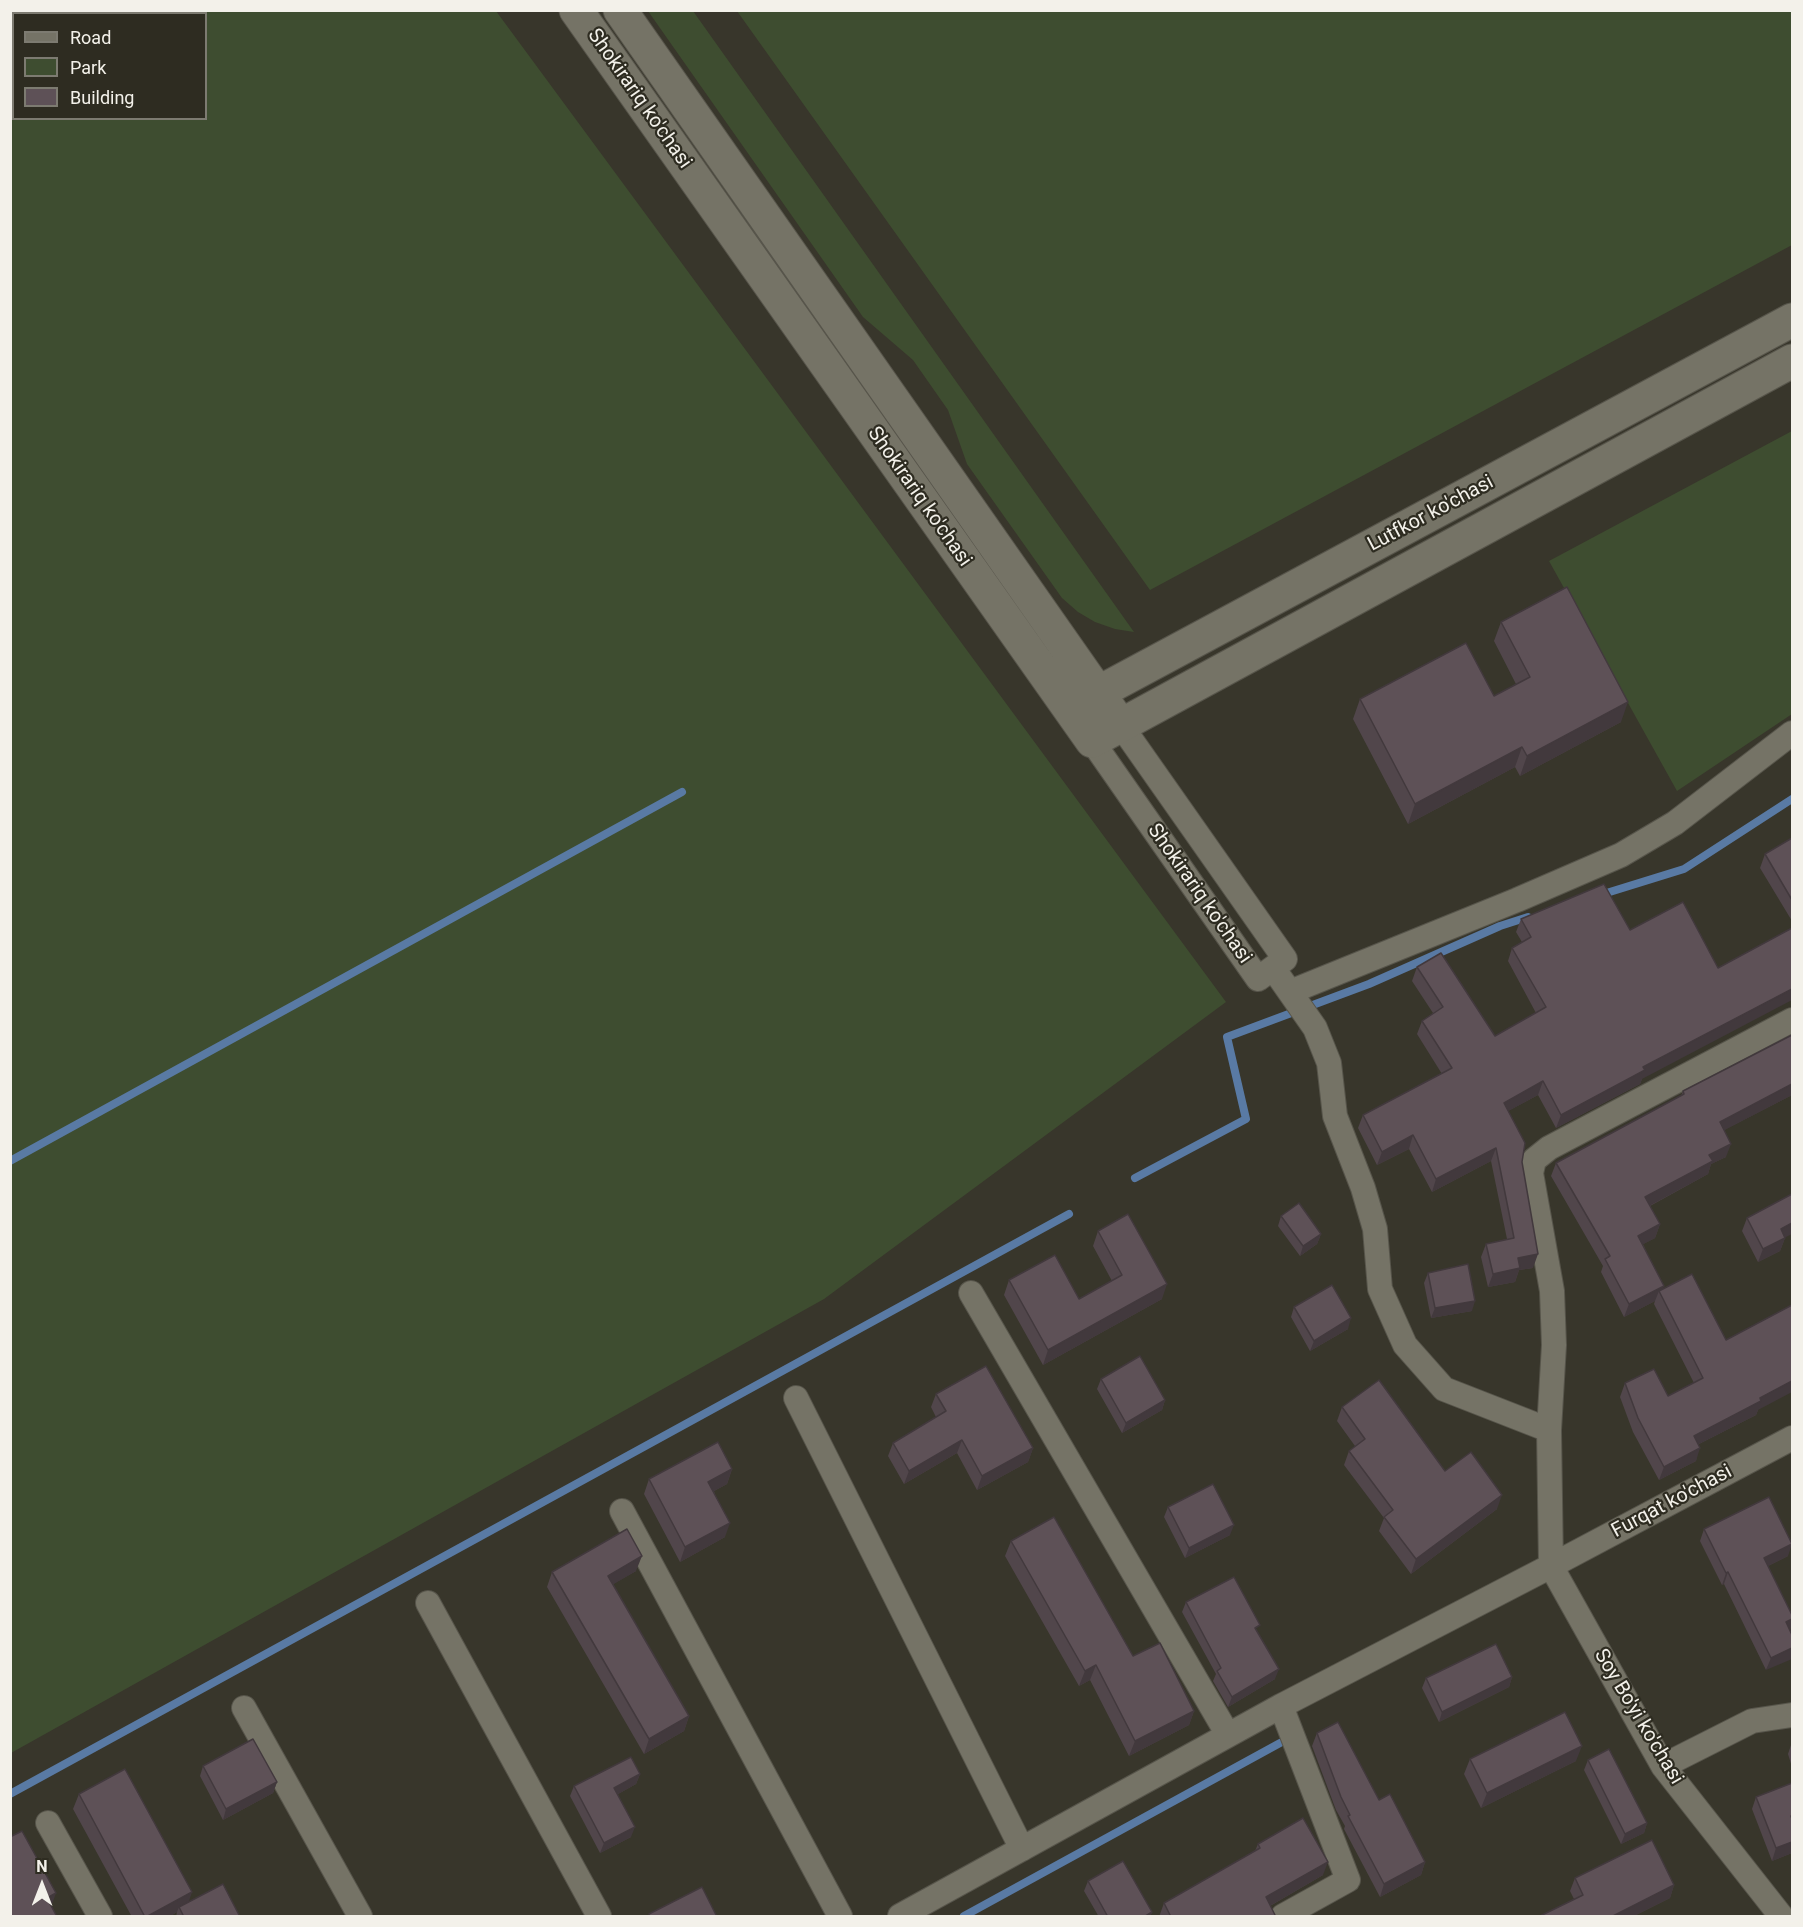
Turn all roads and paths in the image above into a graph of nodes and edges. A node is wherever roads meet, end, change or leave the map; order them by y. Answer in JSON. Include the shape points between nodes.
{"nodes":[{"id":1,"x":576,"y":10,"type":"edge"},
{"id":2,"x":620,"y":10,"type":"edge"},
{"id":3,"x":1792,"y":320,"type":"edge"},
{"id":4,"x":1792,"y":361,"type":"edge"},
{"id":5,"x":1098,"y":693,"type":"junction"},
{"id":6,"x":1069,"y":709,"type":"junction"},
{"id":7,"x":1120,"y":724,"type":"junction"},
{"id":8,"x":1792,"y":733,"type":"edge"},
{"id":9,"x":1092,"y":741,"type":"junction"},
{"id":10,"x":1274,"y":968,"type":"junction"},
{"id":11,"x":1290,"y":993,"type":"junction"},
{"id":12,"x":1792,"y":1020,"type":"edge"},
{"id":13,"x":971,"y":1293,"type":"dead end"},
{"id":14,"x":796,"y":1398,"type":"dead end"},
{"id":15,"x":1549,"y":1430,"type":"junction"},
{"id":16,"x":1792,"y":1438,"type":"edge"},
{"id":17,"x":622,"y":1511,"type":"dead end"},
{"id":18,"x":1551,"y":1566,"type":"junction"},
{"id":19,"x":428,"y":1603,"type":"dead end"},
{"id":20,"x":1281,"y":1706,"type":"junction"},
{"id":21,"x":244,"y":1708,"type":"dead end"},
{"id":22,"x":1792,"y":1715,"type":"edge"},
{"id":23,"x":1228,"y":1735,"type":"junction"},
{"id":24,"x":1663,"y":1766,"type":"junction"},
{"id":25,"x":48,"y":1822,"type":"dead end"},
{"id":26,"x":1022,"y":1849,"type":"junction"},
{"id":27,"x":100,"y":1917,"type":"edge"},
{"id":28,"x":360,"y":1917,"type":"edge"},
{"id":29,"x":599,"y":1917,"type":"edge"},
{"id":30,"x":840,"y":1917,"type":"edge"},
{"id":31,"x":900,"y":1917,"type":"edge"},
{"id":32,"x":1284,"y":1917,"type":"edge"},
{"id":33,"x":1781,"y":1917,"type":"edge"}],
"edges":[{"from":1,"to":6,"type":"main road","name":"Shokirariq ko'chasi"},
{"from":2,"to":5,"type":"main road","name":"Shokirariq ko'chasi"},
{"from":3,"to":5,"type":"main road","name":"Lutfkor ko'chasi"},
{"from":4,"to":7,"type":"main road","name":"Lutfkor ko'chasi"},
{"from":5,"to":6,"type":"main road","name":"Lutfkor ko'chasi"},
{"from":5,"to":7,"type":"main road","name":"Shokirariq ko'chasi"},
{"from":6,"to":9,"type":"main road","name":"Shokirariq ko'chasi"},
{"from":7,"to":9,"type":"main road","name":"Lutfkor ko'chasi"},
{"from":7,"to":10,"type":"street","name":"Shokirariq ko'chasi","via":[[1285,959]]},
{"from":8,"to":11,"type":"street","via":[[1674,823],[1621,855]]},
{"from":9,"to":10,"type":"street","name":"Shokirariq ko'chasi","via":[[1258,979]]},
{"from":10,"to":11,"type":"street"},
{"from":11,"to":15,"type":"street","via":[[1315,1028],[1329,1063],[1335,1116],[1375,1229],[1380,1289],[1405,1345],[1444,1389]]},
{"from":12,"to":15,"type":"street","via":[[1549,1148],[1534,1161],[1530,1173],[1552,1291],[1554,1345]]},
{"from":13,"to":23,"type":"street"},
{"from":14,"to":26,"type":"street"},
{"from":15,"to":18,"type":"street"},
{"from":16,"to":18,"type":"street","name":"Furqat ko'chasi"},
{"from":17,"to":30,"type":"street"},
{"from":18,"to":20,"type":"street","name":"Furqat ko'chasi"},
{"from":18,"to":24,"type":"street","name":"Soy Bo'yi ko'chasi"},
{"from":19,"to":29,"type":"street"},
{"from":20,"to":23,"type":"street","name":"Furqat ko'chasi"},
{"from":20,"to":32,"type":"street","via":[[1348,1880]]},
{"from":21,"to":28,"type":"street"},
{"from":22,"to":24,"type":"street","via":[[1752,1721]]},
{"from":23,"to":26,"type":"street","name":"Furqat ko'chasi"},
{"from":24,"to":33,"type":"street","name":"Soy Bo'yi ko'chasi"},
{"from":25,"to":27,"type":"street"},
{"from":26,"to":31,"type":"street","name":"Furqat ko'chasi"}]}
